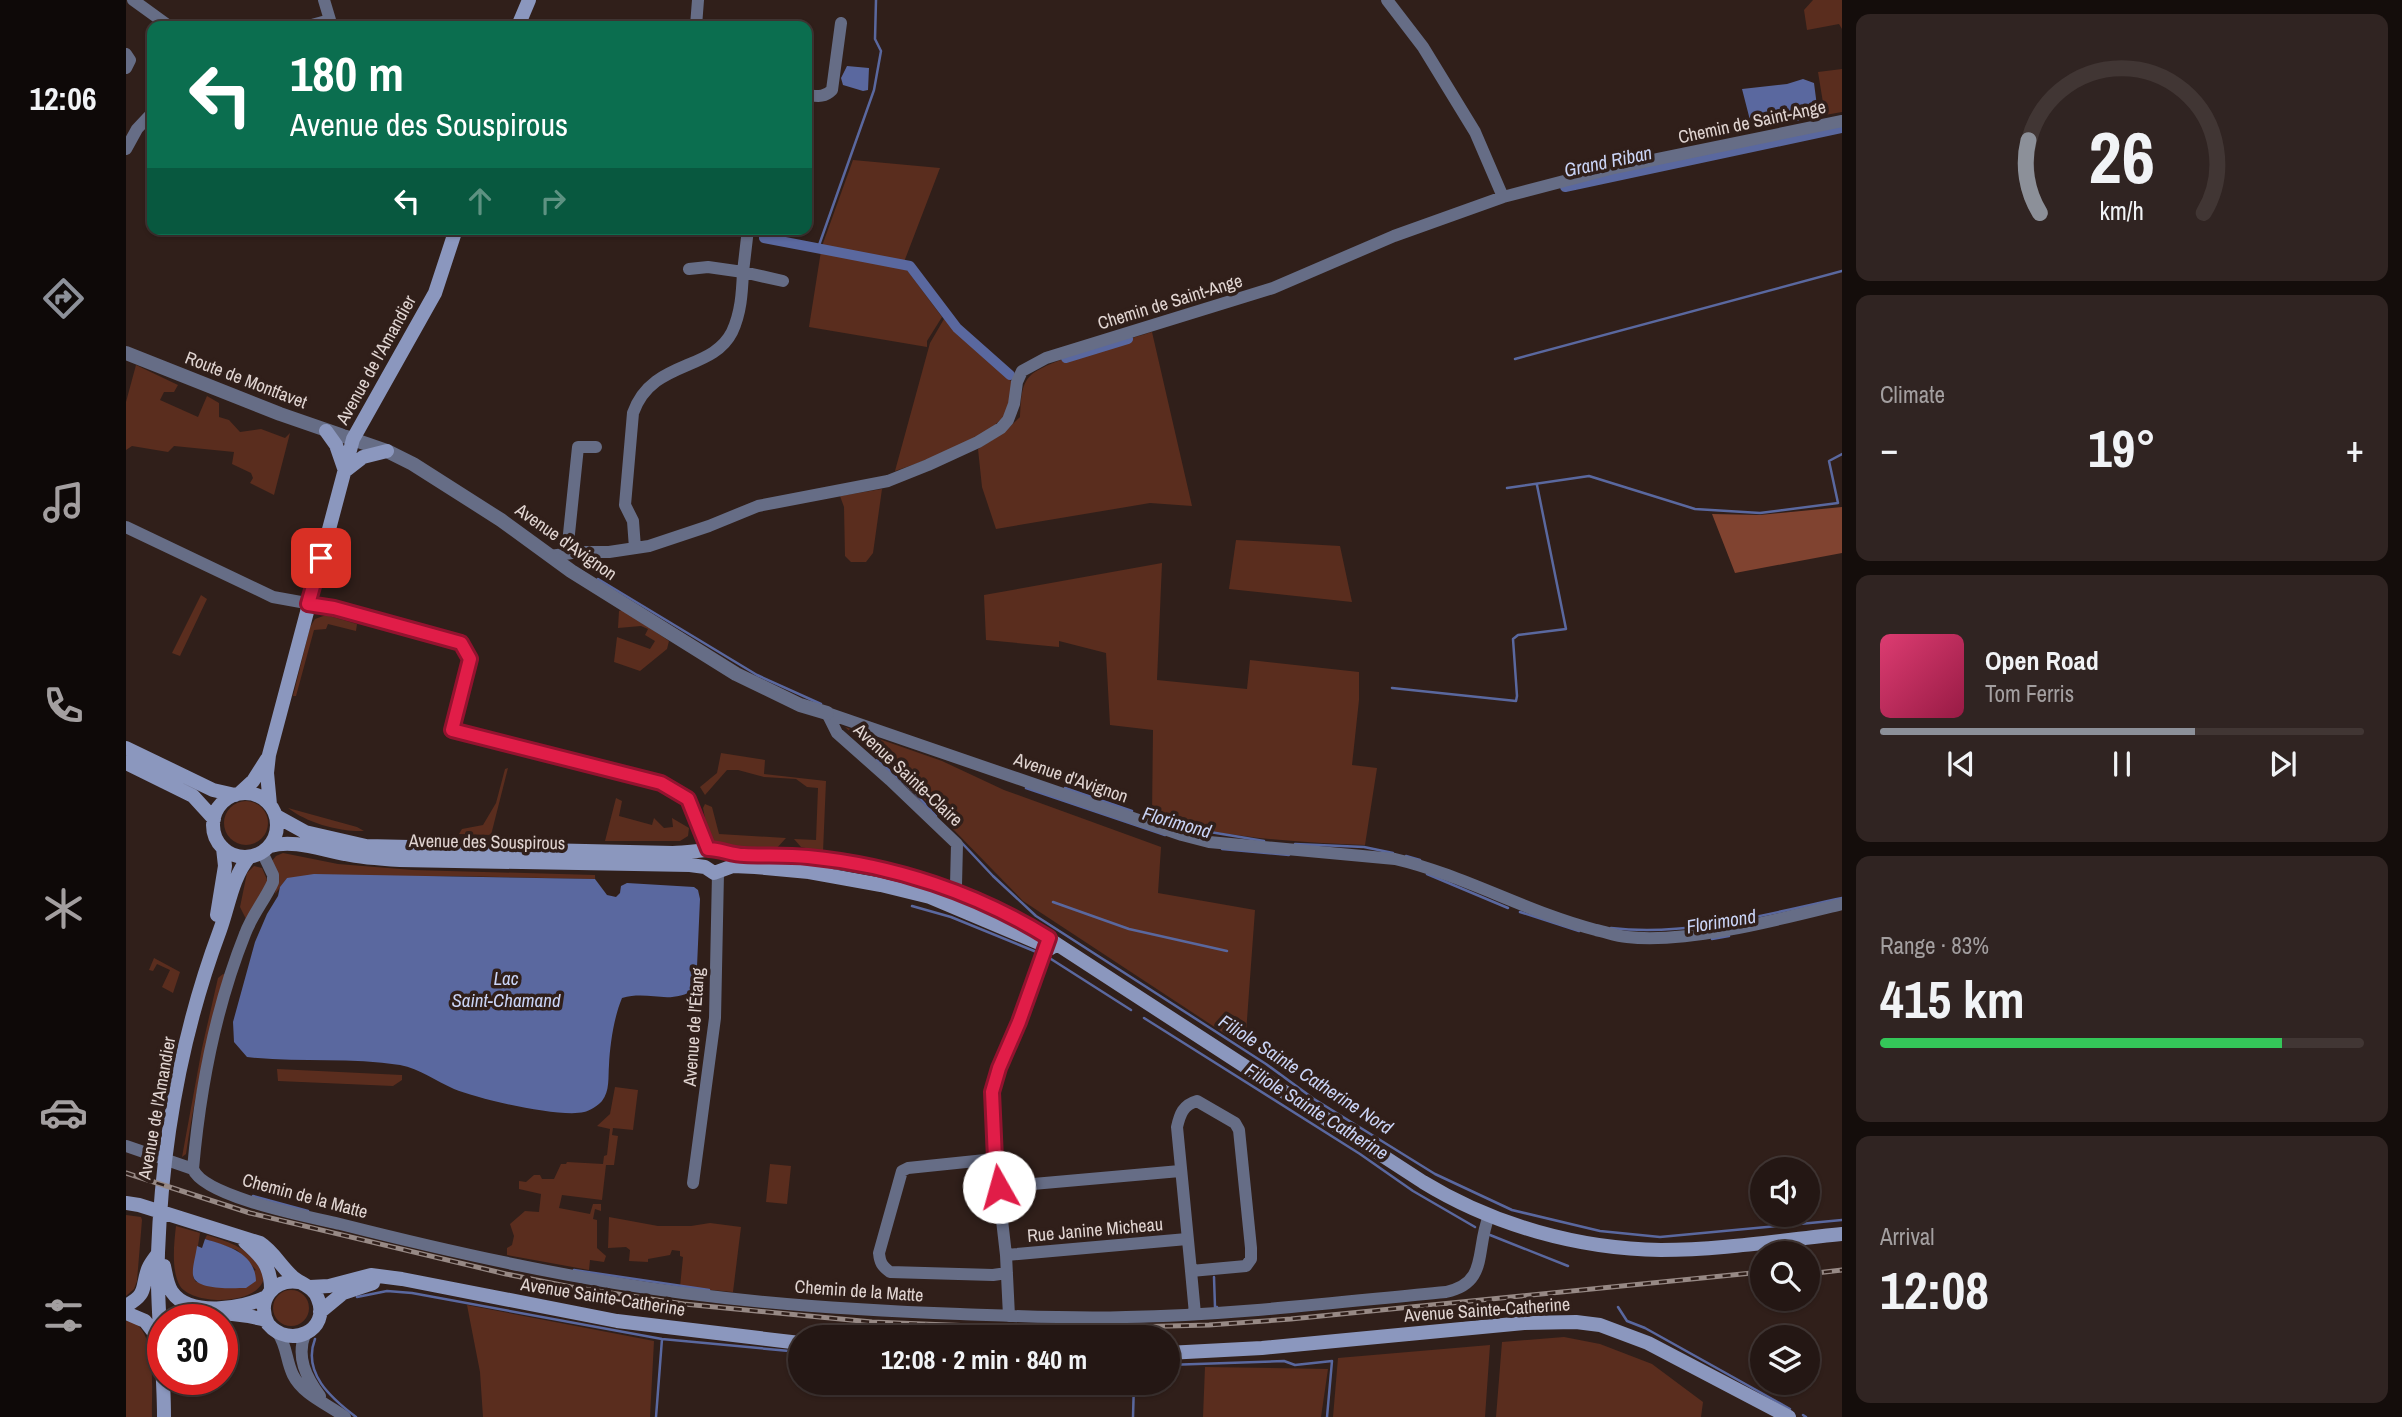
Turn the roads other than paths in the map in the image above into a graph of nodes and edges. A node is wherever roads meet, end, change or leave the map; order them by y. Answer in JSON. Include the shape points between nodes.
{"nodes":[{"id":1,"x":133,"y":0,"type":"edge"},
{"id":2,"x":324,"y":0,"type":"edge"},
{"id":3,"x":529,"y":0,"type":"edge"},
{"id":4,"x":698,"y":0,"type":"edge"},
{"id":5,"x":1387,"y":0,"type":"edge"},
{"id":6,"x":162,"y":21,"type":"edge"},
{"id":7,"x":326,"y":21,"type":"edge"},
{"id":8,"x":520,"y":21,"type":"edge"},
{"id":9,"x":696,"y":21,"type":"edge"},
{"id":10,"x":841,"y":23,"type":"dead end"},
{"id":11,"x":126,"y":54,"type":"edge"},
{"id":12,"x":126,"y":68,"type":"edge"},
{"id":13,"x":812,"y":95,"type":"edge"},
{"id":14,"x":147,"y":118,"type":"edge"},
{"id":15,"x":1842,"y":121,"type":"edge"},
{"id":16,"x":126,"y":147,"type":"edge"},
{"id":17,"x":1503,"y":197,"type":"junction"},
{"id":18,"x":454,"y":235,"type":"edge"},
{"id":19,"x":747,"y":235,"type":"edge"},
{"id":20,"x":689,"y":269,"type":"dead end"},
{"id":21,"x":743,"y":272,"type":"junction"},
{"id":22,"x":783,"y":281,"type":"dead end"},
{"id":23,"x":126,"y":353,"type":"edge"},
{"id":24,"x":326,"y":431,"type":"junction"},
{"id":25,"x":354,"y":439,"type":"junction"},
{"id":26,"x":596,"y":447,"type":"dead end"},
{"id":27,"x":387,"y":451,"type":"junction"},
{"id":28,"x":345,"y":471,"type":"junction"},
{"id":29,"x":126,"y":527,"type":"edge"},
{"id":30,"x":635,"y":548,"type":"junction"},
{"id":31,"x":567,"y":552,"type":"junction"},
{"id":32,"x":550,"y":556,"type":"junction"},
{"id":33,"x":308,"y":604,"type":"junction"},
{"id":34,"x":827,"y":713,"type":"junction"},
{"id":35,"x":126,"y":748,"type":"edge"},
{"id":36,"x":269,"y":755,"type":"junction"},
{"id":37,"x":126,"y":763,"type":"edge"},
{"id":38,"x":237,"y":794,"type":"junction"},
{"id":39,"x":273,"y":810,"type":"junction"},
{"id":40,"x":214,"y":819,"type":"junction"},
{"id":41,"x":223,"y":848,"type":"junction"},
{"id":42,"x":260,"y":851,"type":"junction"},
{"id":43,"x":711,"y":851,"type":"junction"},
{"id":44,"x":716,"y":869,"type":"junction"},
{"id":45,"x":955,"y":891,"type":"junction"},
{"id":46,"x":1842,"y":904,"type":"edge"},
{"id":47,"x":949,"y":905,"type":"junction"},
{"id":48,"x":1048,"y":942,"type":"junction"},
{"id":49,"x":209,"y":957,"type":"junction"},
{"id":50,"x":126,"y":1146,"type":"edge"},
{"id":51,"x":995,"y":1159,"type":"junction"},
{"id":52,"x":193,"y":1169,"type":"junction"},
{"id":53,"x":1180,"y":1171,"type":"junction"},
{"id":54,"x":693,"y":1183,"type":"dead end"},
{"id":55,"x":999,"y":1187,"type":"junction"},
{"id":56,"x":126,"y":1203,"type":"edge"},
{"id":57,"x":1489,"y":1216,"type":"junction"},
{"id":58,"x":1842,"y":1234,"type":"edge"},
{"id":59,"x":239,"y":1236,"type":"junction"},
{"id":60,"x":1187,"y":1239,"type":"junction"},
{"id":61,"x":158,"y":1254,"type":"junction"},
{"id":62,"x":1006,"y":1255,"type":"junction"},
{"id":63,"x":1191,"y":1271,"type":"junction"},
{"id":64,"x":1007,"y":1273,"type":"junction"},
{"id":65,"x":402,"y":1279,"type":"junction"},
{"id":66,"x":304,"y":1284,"type":"junction"},
{"id":67,"x":268,"y":1293,"type":"junction"},
{"id":68,"x":159,"y":1304,"type":"edge"},
{"id":69,"x":126,"y":1306,"type":"edge"},
{"id":70,"x":126,"y":1312,"type":"edge"},
{"id":71,"x":320,"y":1312,"type":"junction"},
{"id":72,"x":1195,"y":1314,"type":"junction"},
{"id":73,"x":238,"y":1316,"type":"edge"},
{"id":74,"x":1009,"y":1316,"type":"junction"},
{"id":75,"x":265,"y":1320,"type":"junction"},
{"id":76,"x":147,"y":1324,"type":"edge"},
{"id":77,"x":278,"y":1334,"type":"junction"},
{"id":78,"x":305,"y":1334,"type":"junction"},
{"id":79,"x":788,"y":1342,"type":"edge"},
{"id":80,"x":1180,"y":1352,"type":"edge"},
{"id":81,"x":163,"y":1395,"type":"edge"},
{"id":82,"x":327,"y":1404,"type":"junction"},
{"id":83,"x":164,"y":1417,"type":"edge"},
{"id":84,"x":345,"y":1417,"type":"edge"},
{"id":85,"x":1789,"y":1417,"type":"edge"}],
"edges":[{"from":1,"to":6,"type":"street"},
{"from":2,"to":7,"type":"street","via":[[330,20]]},
{"from":3,"to":8,"type":"main road"},
{"from":4,"to":9,"type":"street"},
{"from":5,"to":17,"type":"street","via":[[1423,47],[1475,132]]},
{"from":10,"to":13,"type":"street","via":[[832,90],[824,96]]},
{"from":11,"to":12,"type":"street","via":[[130,60]]},
{"from":14,"to":16,"type":"street"},
{"from":15,"to":17,"type":"street","name":"Chemin de Saint-Ange","via":[[1614,168]]},
{"from":17,"to":30,"type":"street","name":"Chemin de Saint-Ange","via":[[1394,236],[1273,288],[1046,358],[1022,371],[1014,404],[1001,428],[928,465],[888,481],[758,506]]},
{"from":18,"to":25,"type":"main road","name":"Avenue de l'Amandier","via":[[435,293]]},
{"from":19,"to":21,"type":"street"},
{"from":20,"to":21,"type":"street"},
{"from":21,"to":22,"type":"street"},
{"from":21,"to":30,"type":"street","via":[[740,311],[731,334],[700,358],[661,376],[637,402],[625,505],[633,520]]},
{"from":23,"to":24,"type":"street","name":"Route de Montfavet"},
{"from":24,"to":25,"type":"street","name":"Route de Montfavet"},
{"from":24,"to":28,"type":"main road"},
{"from":25,"to":27,"type":"street","name":"Avenue d'Avignon"},
{"from":25,"to":28,"type":"main road","name":"Avenue de l'Amandier"},
{"from":26,"to":31,"type":"street","via":[[579,447]]},
{"from":27,"to":28,"type":"main road","via":[[363,457]]},
{"from":27,"to":32,"type":"street","name":"Avenue d'Avignon","via":[[456,489]]},
{"from":28,"to":33,"type":"main road","name":"Avenue de l'Amandier"},
{"from":29,"to":33,"type":"street","via":[[273,597]]},
{"from":30,"to":31,"type":"street","name":"Chemin de Saint-Ange"},
{"from":31,"to":32,"type":"street","name":"Chemin de Saint-Ange"},
{"from":32,"to":34,"type":"street","name":"Avenue d'Avignon","via":[[736,674]]},
{"from":33,"to":36,"type":"main road","name":"Avenue de l'Amandier"},
{"from":33,"to":43,"type":"street","via":[[461,643],[470,659],[452,730],[661,783],[688,799]]},
{"from":34,"to":45,"type":"street","name":"Avenue Sainte-Claire","via":[[836,733],[957,844]]},
{"from":34,"to":46,"type":"street","name":"Avenue d'Avignon","via":[[1182,835],[1209,842],[1406,862],[1578,925],[1626,937],[1704,933]]},
{"from":35,"to":38,"type":"main road","via":[[213,790]]},
{"from":36,"to":38,"type":"main road","name":"Avenue de l'Amandier"},
{"from":36,"to":39,"type":"main road","name":"Avenue de l'Amandier"},
{"from":37,"to":40,"type":"main road","via":[[194,796]]},
{"from":38,"to":39,"type":"main road","via":[[256,795]]},
{"from":38,"to":40,"type":"main road","via":[[221,804]]},
{"from":39,"to":42,"type":"main road","via":[[278,826],[275,837]]},
{"from":39,"to":43,"type":"main road","name":"Avenue des Souspirous","via":[[305,832],[366,846]]},
{"from":40,"to":41,"type":"main road"},
{"from":41,"to":42,"type":"main road","via":[[239,856]]},
{"from":41,"to":49,"type":"main road","via":[[224,875]]},
{"from":42,"to":44,"type":"main road","name":"Avenue des Souspirous","via":[[278,844],[297,844],[400,860],[690,864]]},
{"from":42,"to":49,"type":"main road","name":"Avenue de l'Amandier","via":[[236,878]]},
{"from":42,"to":52,"type":"street","via":[[273,882],[245,933],[223,998],[206,1067]]},
{"from":43,"to":44,"type":"main road","via":[[725,861]]},
{"from":43,"to":44,"type":"main road","via":[[702,859]]},
{"from":43,"to":45,"type":"main road","name":"Avenue des Souspirous","via":[[811,857],[876,868]]},
{"from":44,"to":47,"type":"main road","name":"Avenue des Souspirous","via":[[768,867],[848,877]]},
{"from":44,"to":54,"type":"street","name":"Avenue de l'Étang","via":[[715,1018]]},
{"from":45,"to":47,"type":"street","name":"Avenue Sainte-Claire"},
{"from":45,"to":48,"type":"main road","name":"Avenue des Souspirous","via":[[1004,912]]},
{"from":47,"to":48,"type":"main road","name":"Avenue des Souspirous"},
{"from":48,"to":51,"type":"street","via":[[992,1092]]},
{"from":48,"to":57,"type":"main road","name":"Avenue des Souspirous","via":[[1432,1187]]},
{"from":49,"to":61,"type":"main road","name":"Avenue de l'Amandier","via":[[167,1148]]},
{"from":50,"to":52,"type":"street","name":"Chemin de la Matte"},
{"from":51,"to":55,"type":"street"},
{"from":51,"to":64,"type":"street","via":[[902,1171],[879,1253],[882,1266],[890,1272]]},
{"from":52,"to":74,"type":"street","name":"Chemin de la Matte","via":[[199,1180],[209,1185],[278,1209],[441,1250],[617,1284],[845,1309]]},
{"from":53,"to":55,"type":"street"},
{"from":53,"to":60,"type":"street"},
{"from":53,"to":63,"type":"street","via":[[1177,1127],[1188,1104],[1197,1101],[1235,1123],[1251,1259],[1246,1266]]},
{"from":55,"to":62,"type":"street"},
{"from":56,"to":59,"type":"main road"},
{"from":57,"to":58,"type":"main road","name":"Avenue des Souspirous","via":[[1551,1235],[1660,1250]]},
{"from":57,"to":72,"type":"street","name":"Chemin de la Matte","via":[[1474,1276],[1461,1289]]},
{"from":59,"to":66,"type":"main road","via":[[267,1247]]},
{"from":59,"to":67,"type":"main road","via":[[263,1258],[269,1271]]},
{"from":60,"to":62,"type":"street","name":"Rue Janine Micheau"},
{"from":60,"to":63,"type":"street"},
{"from":61,"to":67,"type":"main road","via":[[172,1293],[194,1307],[234,1307]]},
{"from":61,"to":68,"type":"main road","name":"Avenue de l'Amandier"},
{"from":61,"to":69,"type":"main road","via":[[148,1269],[143,1291]]},
{"from":62,"to":64,"type":"street"},
{"from":63,"to":72,"type":"street"},
{"from":64,"to":74,"type":"street"},
{"from":65,"to":66,"type":"main road","via":[[371,1275],[329,1286]]},
{"from":65,"to":71,"type":"main road","via":[[356,1287]]},
{"from":65,"to":79,"type":"main road","name":"Avenue Sainte-Catherine","via":[[617,1321]]},
{"from":66,"to":67,"type":"main road","via":[[284,1282]]},
{"from":66,"to":71,"type":"main road","via":[[318,1298]]},
{"from":67,"to":75,"type":"main road"},
{"from":70,"to":76,"type":"main road"},
{"from":71,"to":78,"type":"main road"},
{"from":72,"to":74,"type":"street","name":"Chemin de la Matte"},
{"from":73,"to":75,"type":"main road"},
{"from":75,"to":77,"type":"main road"},
{"from":77,"to":78,"type":"main road"},
{"from":77,"to":82,"type":"street","via":[[298,1383]]},
{"from":78,"to":82,"type":"street","via":[[303,1367]]},
{"from":80,"to":85,"type":"main road","name":"Avenue Sainte-Catherine","via":[[1576,1322],[1600,1325],[1648,1343]]},
{"from":81,"to":83,"type":"main road","name":"Avenue de l'Amandier"},
{"from":82,"to":84,"type":"street"}]}
